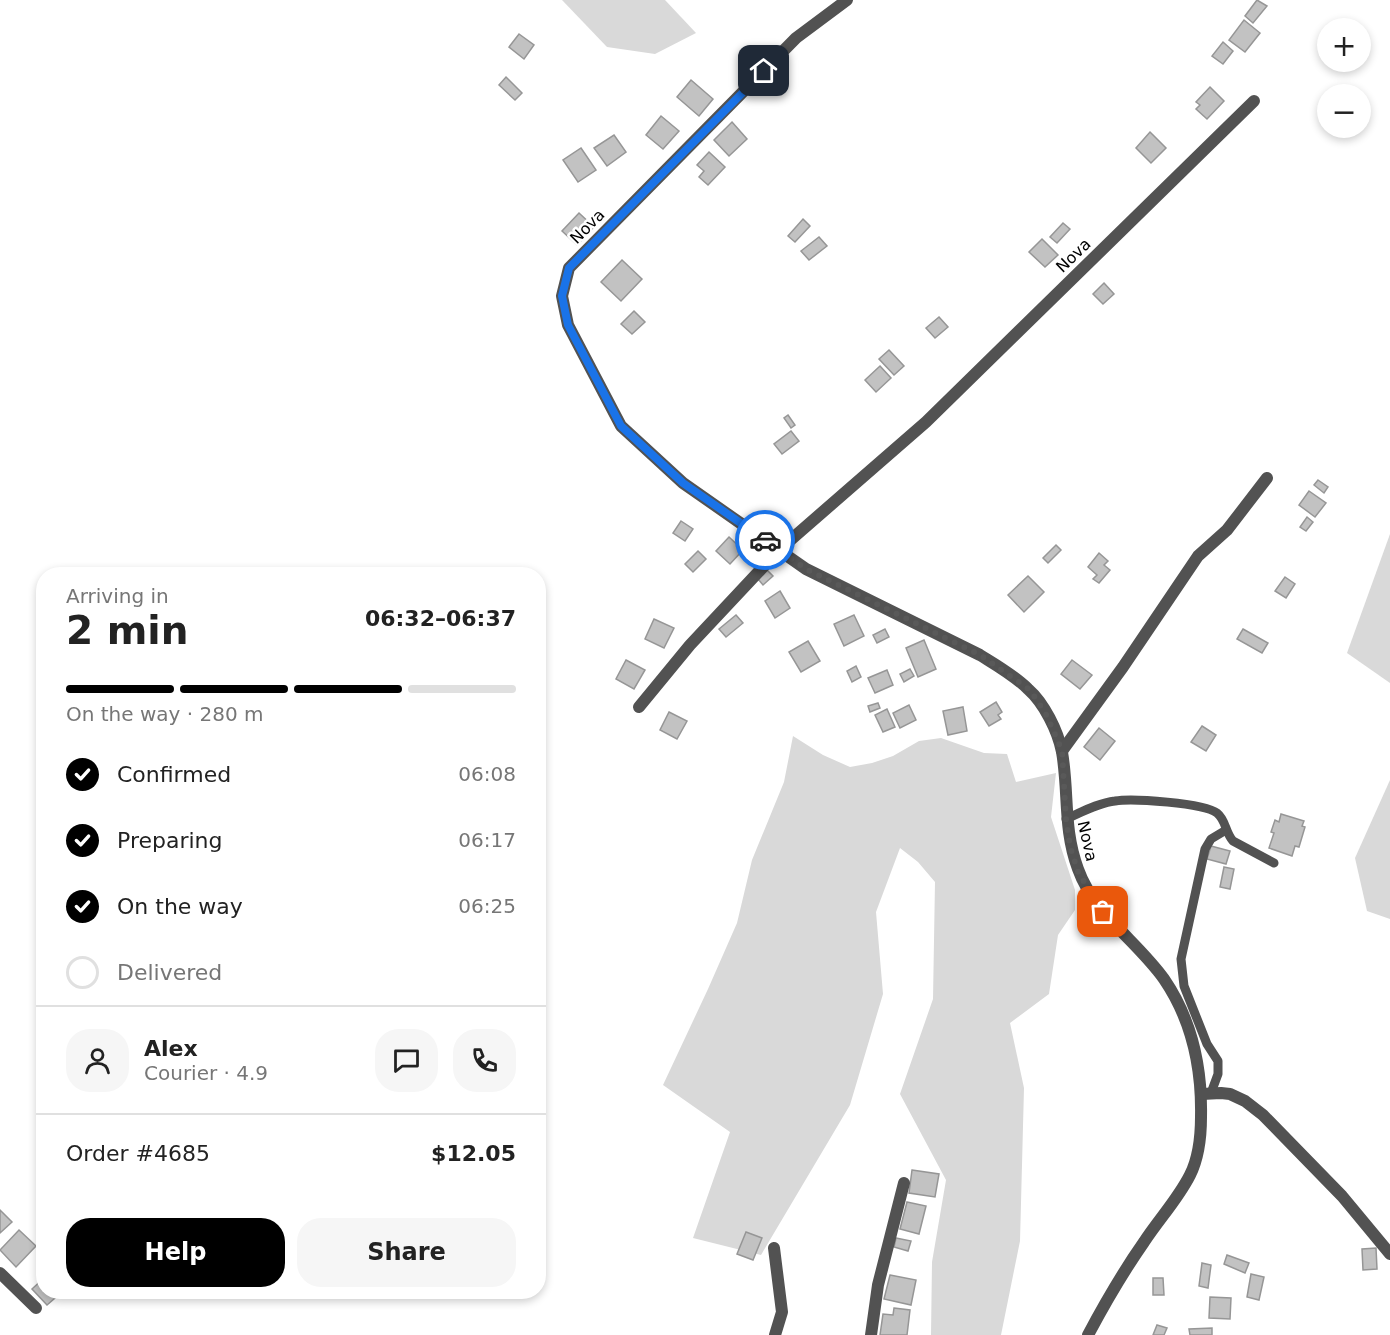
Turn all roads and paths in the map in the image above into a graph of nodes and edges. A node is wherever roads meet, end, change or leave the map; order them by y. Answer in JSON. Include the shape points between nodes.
{"nodes":[{"id":1,"x":847,"y":0,"type":"edge"},
{"id":2,"x":1254,"y":101,"type":"dead end"},
{"id":3,"x":1267,"y":478,"type":"dead end"},
{"id":4,"x":779,"y":550,"type":"junction"},
{"id":5,"x":639,"y":707,"type":"dead end"},
{"id":6,"x":1062,"y":751,"type":"junction"},
{"id":7,"x":1066,"y":819,"type":"junction"},
{"id":8,"x":1226,"y":830,"type":"junction"},
{"id":9,"x":1274,"y":863,"type":"dead end"},
{"id":10,"x":1206,"y":1093,"type":"junction"},
{"id":11,"x":904,"y":1183,"type":"dead end"},
{"id":12,"x":774,"y":1248,"type":"dead end"},
{"id":13,"x":1390,"y":1254,"type":"edge"},
{"id":14,"x":0,"y":1273,"type":"edge"},
{"id":15,"x":36,"y":1308,"type":"dead end"},
{"id":16,"x":775,"y":1335,"type":"edge"},
{"id":17,"x":871,"y":1335,"type":"edge"},
{"id":18,"x":1088,"y":1335,"type":"edge"}],
"edges":[{"from":1,"to":4,"type":"street","name":"Nova","via":[[796,38],[569,268],[562,296],[568,325],[621,426],[683,483]]},
{"from":2,"to":4,"type":"street","name":"Nova","via":[[926,422]]},
{"from":3,"to":6,"type":"street","via":[[1227,530],[1197,556]]},
{"from":4,"to":5,"type":"street","name":"Nova","via":[[690,645]]},
{"from":4,"to":6,"type":"street","name":"Nova","via":[[806,569],[980,655],[1008,673],[1036,698]]},
{"from":6,"to":7,"type":"street","name":"Nova"},
{"from":7,"to":8,"type":"lane","via":[[1117,800],[1196,805],[1220,815]]},
{"from":7,"to":10,"type":"street","name":"Nova","via":[[1078,872],[1090,893],[1159,973],[1177,1001],[1190,1030]]},
{"from":8,"to":9,"type":"lane","via":[[1233,841]]},
{"from":8,"to":10,"type":"lane","via":[[1211,838],[1205,849],[1180,959],[1184,986],[1218,1061],[1218,1074]]},
{"from":10,"to":13,"type":"street","via":[[1221,1092],[1239,1098],[1263,1115],[1342,1196]]},
{"from":10,"to":18,"type":"street","name":"Nova","via":[[1191,1173],[1116,1285]]},
{"from":11,"to":17,"type":"street","via":[[878,1285]]},
{"from":12,"to":16,"type":"street","via":[[782,1312]]},
{"from":14,"to":15,"type":"street"}]}
